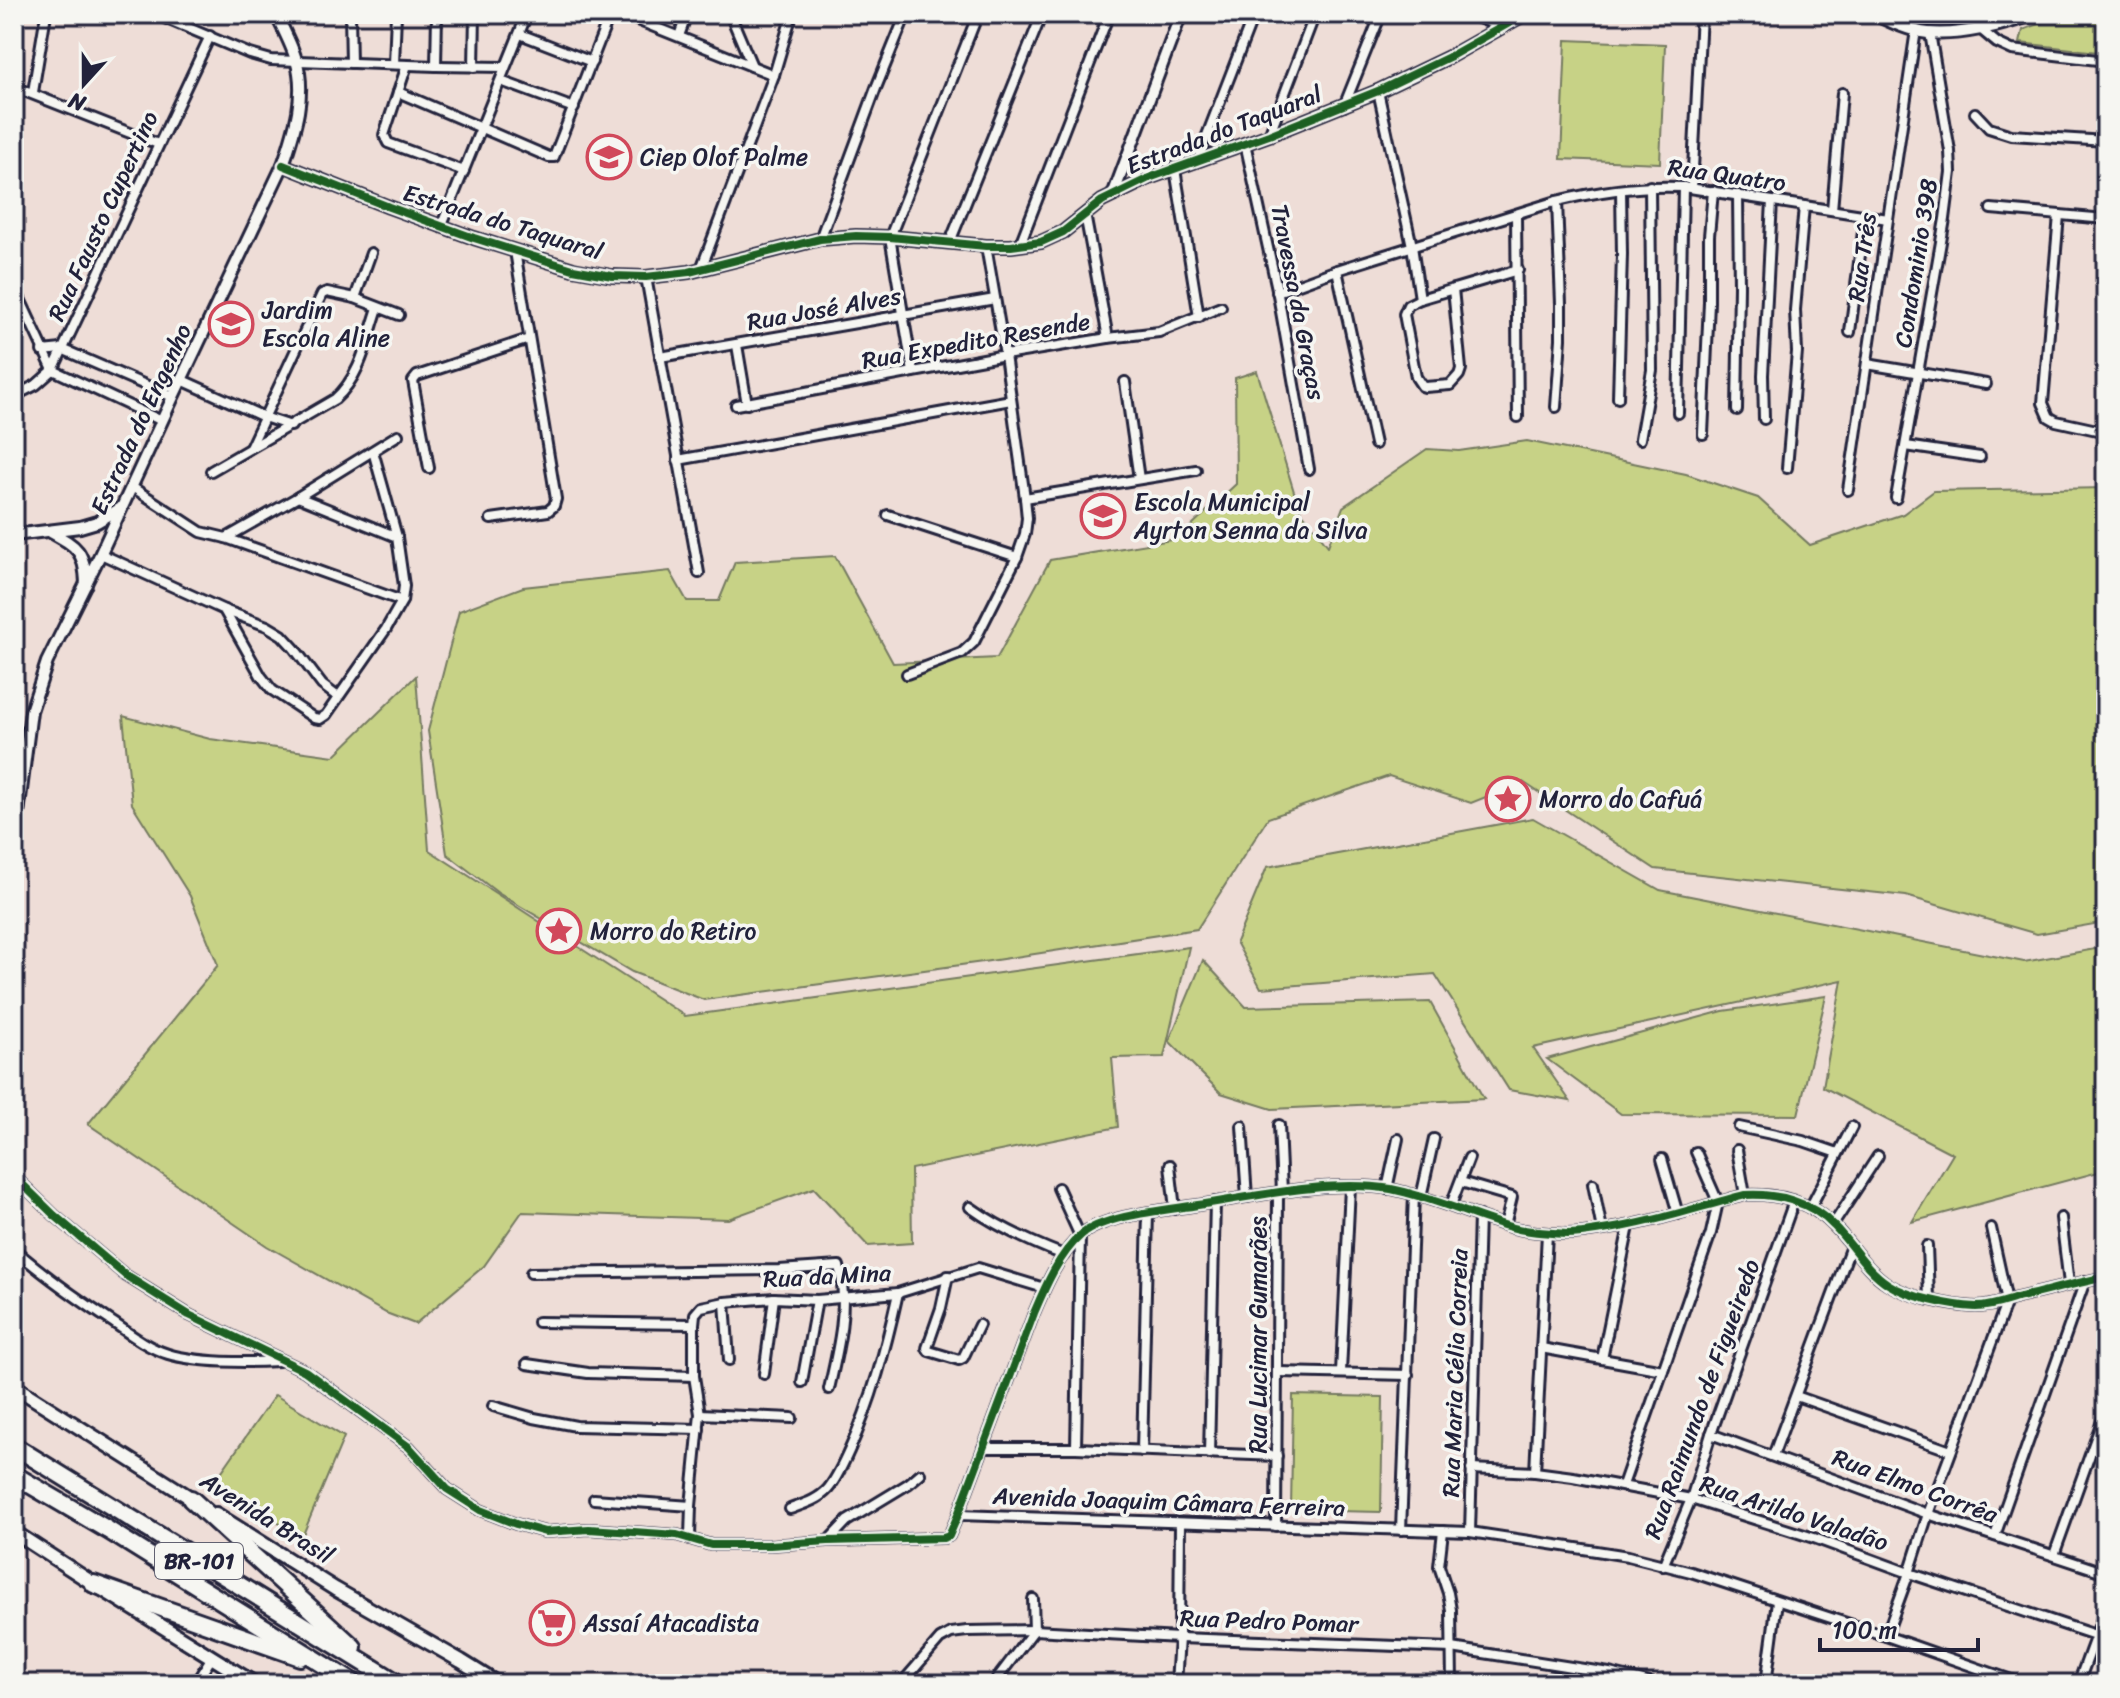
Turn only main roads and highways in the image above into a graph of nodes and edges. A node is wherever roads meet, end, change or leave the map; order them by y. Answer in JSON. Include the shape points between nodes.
{"nodes":[{"id":1,"x":14,"y":1386,"type":"edge"},
{"id":2,"x":14,"y":1446,"type":"edge"},
{"id":3,"x":14,"y":1475,"type":"edge"},
{"id":4,"x":191,"y":1499,"type":"junction"},
{"id":5,"x":14,"y":1532,"type":"edge"},
{"id":6,"x":94,"y":1584,"type":"junction"},
{"id":7,"x":328,"y":1667,"type":"junction"},
{"id":8,"x":391,"y":1680,"type":"edge"},
{"id":9,"x":255,"y":1684,"type":"edge"},
{"id":10,"x":355,"y":1684,"type":"edge"},
{"id":11,"x":498,"y":1684,"type":"edge"}],
"edges":[{"from":1,"to":4,"type":"main road","name":"Avenida Brasil"},
{"from":2,"to":8,"type":"highway","number":"BR-101"},
{"from":3,"to":7,"type":"highway","number":"BR-101"},
{"from":4,"to":8,"type":"highway"},
{"from":4,"to":11,"type":"main road","name":"Avenida Brasil"},
{"from":5,"to":6,"type":"main road"},
{"from":6,"to":7,"type":"highway"},
{"from":6,"to":9,"type":"main road"},
{"from":7,"to":10,"type":"highway","number":"BR-101"}]}
